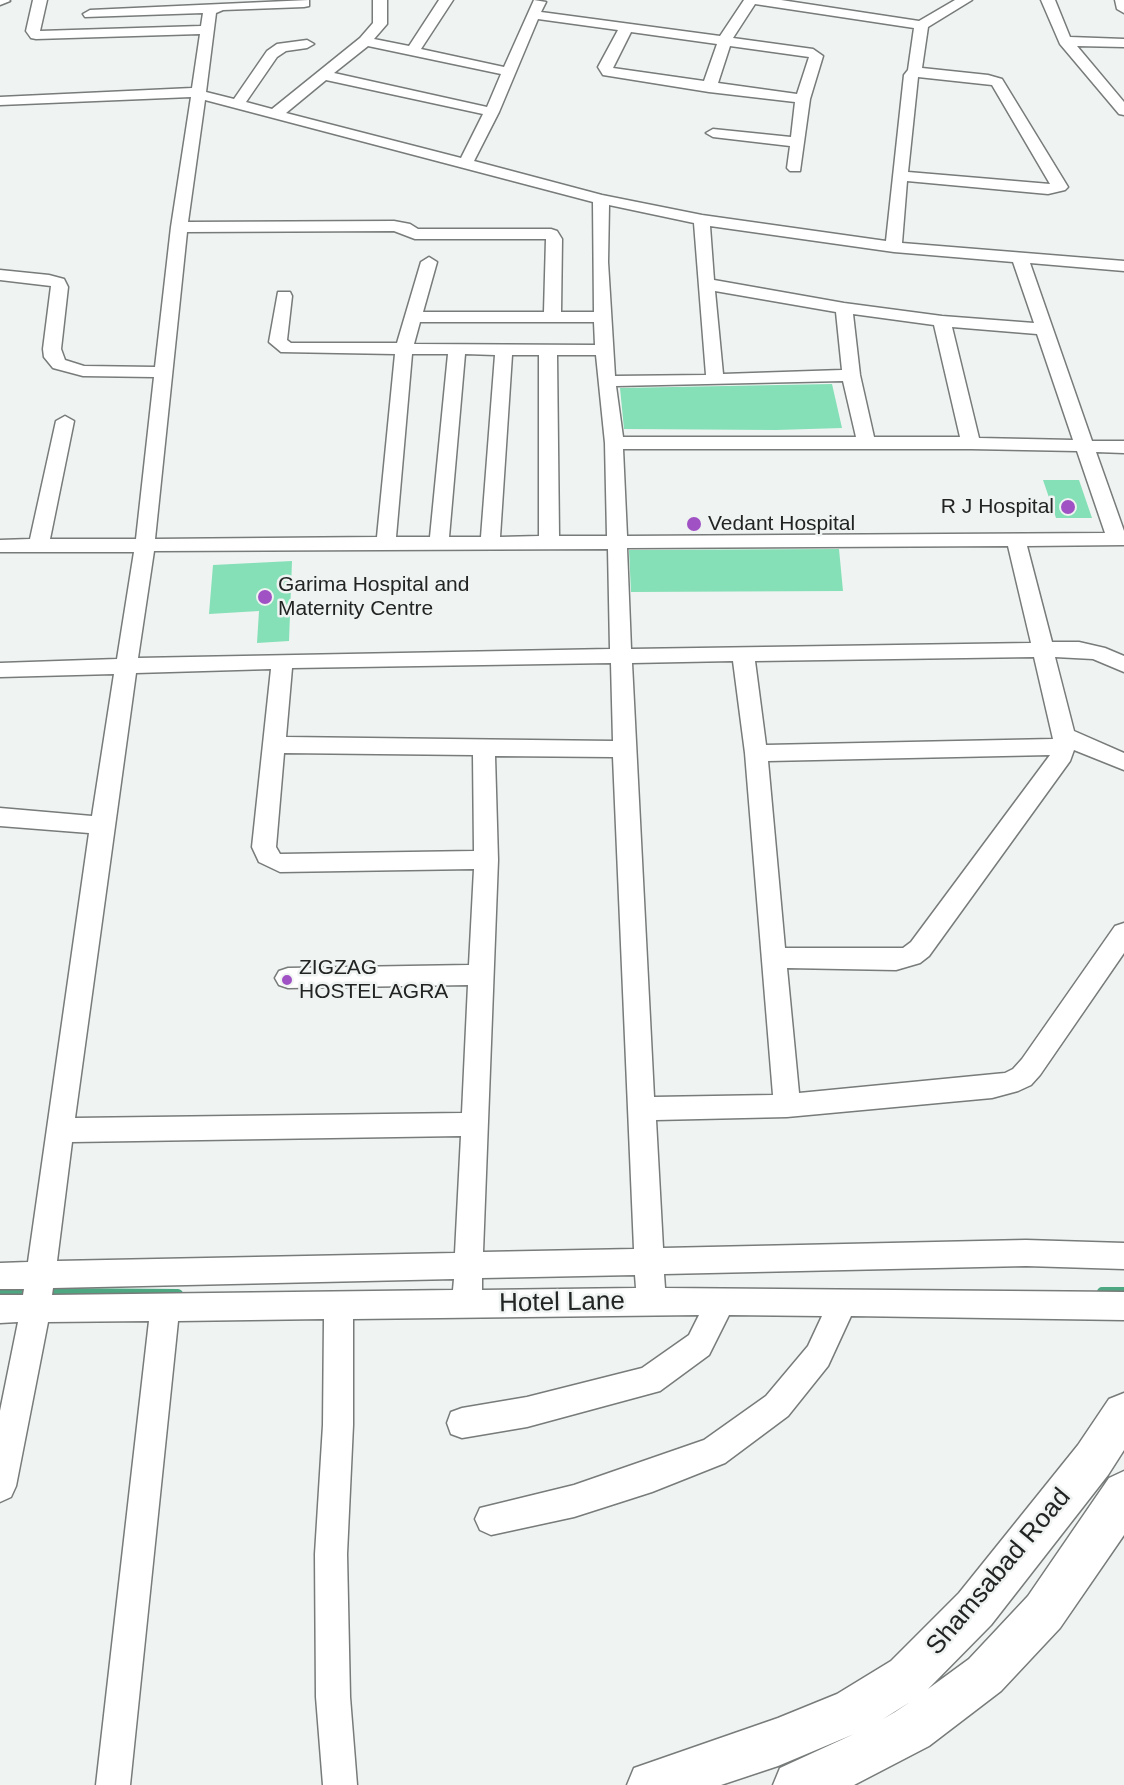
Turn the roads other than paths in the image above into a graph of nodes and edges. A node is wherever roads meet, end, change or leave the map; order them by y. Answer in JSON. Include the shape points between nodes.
{"nodes":[{"id":1,"x":40,"y":0,"type":"edge"},
{"id":2,"x":380,"y":0,"type":"edge"},
{"id":3,"x":446,"y":0,"type":"edge"},
{"id":4,"x":540,"y":0,"type":"edge"},
{"id":5,"x":752,"y":0,"type":"edge"},
{"id":6,"x":943,"y":0,"type":"edge"},
{"id":7,"x":1048,"y":0,"type":"edge"},
{"id":8,"x":1122,"y":0,"type":"edge"},
{"id":9,"x":961,"y":2,"type":"edge"},
{"id":10,"x":304,"y":3,"type":"dead end"},
{"id":11,"x":214,"y":5,"type":"edge"},
{"id":12,"x":1124,"y":9,"type":"edge"},
{"id":13,"x":90,"y":14,"type":"dead end"},
{"id":14,"x":534,"y":15,"type":"junction"},
{"id":15,"x":921,"y":25,"type":"junction"},
{"id":16,"x":627,"y":27,"type":"junction"},
{"id":17,"x":207,"y":30,"type":"junction"},
{"id":18,"x":725,"y":39,"type":"junction"},
{"id":19,"x":365,"y":41,"type":"junction"},
{"id":20,"x":1065,"y":41,"type":"junction"},
{"id":21,"x":1124,"y":43,"type":"edge"},
{"id":22,"x":307,"y":44,"type":"dead end"},
{"id":23,"x":412,"y":50,"type":"junction"},
{"id":24,"x":509,"y":72,"type":"junction"},
{"id":25,"x":915,"y":72,"type":"junction"},
{"id":26,"x":323,"y":75,"type":"junction"},
{"id":27,"x":709,"y":87,"type":"junction"},
{"id":28,"x":197,"y":94,"type":"junction"},
{"id":29,"x":803,"y":99,"type":"junction"},
{"id":30,"x":0,"y":101,"type":"edge"},
{"id":31,"x":238,"y":104,"type":"junction"},
{"id":32,"x":1122,"y":106,"type":"edge"},
{"id":33,"x":492,"y":112,"type":"junction"},
{"id":34,"x":275,"y":114,"type":"junction"},
{"id":35,"x":713,"y":133,"type":"dead end"},
{"id":36,"x":798,"y":142,"type":"junction"},
{"id":37,"x":465,"y":164,"type":"junction"},
{"id":38,"x":795,"y":168,"type":"dead end"},
{"id":39,"x":900,"y":176,"type":"junction"},
{"id":40,"x":601,"y":199,"type":"junction"},
{"id":41,"x":702,"y":220,"type":"junction"},
{"id":42,"x":179,"y":227,"type":"junction"},
{"id":43,"x":894,"y":247,"type":"junction"},
{"id":44,"x":1020,"y":259,"type":"junction"},
{"id":45,"x":429,"y":262,"type":"dead end"},
{"id":46,"x":1124,"y":266,"type":"edge"},
{"id":47,"x":0,"y":275,"type":"edge"},
{"id":48,"x":706,"y":284,"type":"junction"},
{"id":49,"x":284,"y":296,"type":"dead end"},
{"id":50,"x":844,"y":308,"type":"junction"},
{"id":51,"x":411,"y":317,"type":"junction"},
{"id":52,"x":552,"y":317,"type":"junction"},
{"id":53,"x":603,"y":317,"type":"junction"},
{"id":54,"x":942,"y":321,"type":"junction"},
{"id":55,"x":1042,"y":329,"type":"junction"},
{"id":56,"x":457,"y":347,"type":"junction"},
{"id":57,"x":404,"y":348,"type":"junction"},
{"id":58,"x":504,"y":348,"type":"junction"},
{"id":59,"x":548,"y":349,"type":"junction"},
{"id":60,"x":605,"y":350,"type":"junction"},
{"id":61,"x":164,"y":372,"type":"junction"},
{"id":62,"x":851,"y":375,"type":"junction"},
{"id":63,"x":716,"y":380,"type":"junction"},
{"id":64,"x":606,"y":381,"type":"junction"},
{"id":65,"x":65,"y":421,"type":"dead end"},
{"id":66,"x":866,"y":441,"type":"junction"},
{"id":67,"x":614,"y":443,"type":"junction"},
{"id":68,"x":971,"y":443,"type":"junction"},
{"id":69,"x":1084,"y":446,"type":"junction"},
{"id":70,"x":1124,"y":447,"type":"edge"},
{"id":71,"x":1016,"y":540,"type":"junction"},
{"id":72,"x":1120,"y":540,"type":"edge"},
{"id":73,"x":549,"y":541,"type":"junction"},
{"id":74,"x":615,"y":541,"type":"junction"},
{"id":75,"x":439,"y":542,"type":"junction"},
{"id":76,"x":490,"y":542,"type":"junction"},
{"id":77,"x":386,"y":543,"type":"junction"},
{"id":78,"x":145,"y":544,"type":"junction"},
{"id":79,"x":0,"y":546,"type":"edge"},
{"id":80,"x":39,"y":546,"type":"junction"},
{"id":81,"x":1043,"y":651,"type":"junction"},
{"id":82,"x":742,"y":654,"type":"junction"},
{"id":83,"x":620,"y":656,"type":"junction"},
{"id":84,"x":282,"y":661,"type":"junction"},
{"id":85,"x":1124,"y":665,"type":"edge"},
{"id":86,"x":124,"y":667,"type":"junction"},
{"id":87,"x":0,"y":670,"type":"edge"},
{"id":88,"x":1064,"y":741,"type":"junction"},
{"id":89,"x":274,"y":745,"type":"junction"},
{"id":90,"x":484,"y":747,"type":"junction"},
{"id":91,"x":624,"y":749,"type":"junction"},
{"id":92,"x":756,"y":753,"type":"junction"},
{"id":93,"x":1124,"y":762,"type":"edge"},
{"id":94,"x":0,"y":816,"type":"edge"},
{"id":95,"x":102,"y":825,"type":"junction"},
{"id":96,"x":486,"y":860,"type":"junction"},
{"id":97,"x":1124,"y":933,"type":"edge"},
{"id":98,"x":774,"y":958,"type":"junction"},
{"id":99,"x":482,"y":975,"type":"junction"},
{"id":100,"x":288,"y":978,"type":"dead end"},
{"id":101,"x":787,"y":1106,"type":"junction"},
{"id":102,"x":641,"y":1109,"type":"junction"},
{"id":103,"x":475,"y":1124,"type":"junction"},
{"id":104,"x":61,"y":1130,"type":"junction"},
{"id":105,"x":1124,"y":1256,"type":"edge"},
{"id":106,"x":0,"y":1276,"type":"edge"},
{"id":107,"x":650,"y":1281,"type":"junction"},
{"id":108,"x":468,"y":1283,"type":"junction"},
{"id":109,"x":38,"y":1290,"type":"junction"},
{"id":110,"x":721,"y":1301,"type":"junction"},
{"id":111,"x":843,"y":1302,"type":"junction"},
{"id":112,"x":339,"y":1305,"type":"junction"},
{"id":113,"x":1124,"y":1306,"type":"edge"},
{"id":114,"x":165,"y":1307,"type":"junction"},
{"id":115,"x":0,"y":1309,"type":"edge"},
{"id":116,"x":1124,"y":1413,"type":"edge"},
{"id":117,"x":462,"y":1423,"type":"dead end"},
{"id":118,"x":0,"y":1486,"type":"edge"},
{"id":119,"x":1124,"y":1493,"type":"edge"},
{"id":120,"x":491,"y":1519,"type":"dead end"},
{"id":121,"x":729,"y":1773,"type":"edge"},
{"id":122,"x":114,"y":1785,"type":"edge"},
{"id":123,"x":340,"y":1785,"type":"edge"},
{"id":124,"x":651,"y":1785,"type":"edge"},
{"id":125,"x":797,"y":1785,"type":"edge"}],
"edges":[{"from":1,"to":17,"type":"street","via":[[33,31],[36,35]]},
{"from":2,"to":19,"type":"street","via":[[380,24]]},
{"from":3,"to":23,"type":"street"},
{"from":4,"to":14,"type":"street"},
{"from":5,"to":15,"type":"street"},
{"from":5,"to":18,"type":"street"},
{"from":6,"to":9,"type":"street"},
{"from":7,"to":20,"type":"street"},
{"from":8,"to":12,"type":"street"},
{"from":9,"to":15,"type":"street"},
{"from":10,"to":11,"type":"street"},
{"from":11,"to":13,"type":"street"},
{"from":11,"to":17,"type":"street"},
{"from":14,"to":16,"type":"street"},
{"from":14,"to":24,"type":"street"},
{"from":15,"to":25,"type":"street"},
{"from":16,"to":18,"type":"street"},
{"from":16,"to":27,"type":"street","via":[[605,70]]},
{"from":17,"to":28,"type":"street"},
{"from":18,"to":27,"type":"street"},
{"from":18,"to":29,"type":"street","via":[[813,53],[816,56]]},
{"from":19,"to":23,"type":"street"},
{"from":19,"to":26,"type":"street"},
{"from":20,"to":21,"type":"street"},
{"from":20,"to":32,"type":"street"},
{"from":22,"to":31,"type":"street","via":[[282,47],[272,54]]},
{"from":23,"to":24,"type":"street"},
{"from":24,"to":33,"type":"street"},
{"from":25,"to":39,"type":"street","via":[[911,75]]},
{"from":25,"to":39,"type":"street","via":[[998,82],[1060,187]]},
{"from":26,"to":33,"type":"street"},
{"from":26,"to":34,"type":"street"},
{"from":27,"to":29,"type":"street"},
{"from":28,"to":30,"type":"street","via":[[165,92]]},
{"from":28,"to":31,"type":"street"},
{"from":28,"to":42,"type":"street"},
{"from":29,"to":36,"type":"street"},
{"from":31,"to":34,"type":"street"},
{"from":33,"to":37,"type":"street"},
{"from":34,"to":37,"type":"street"},
{"from":35,"to":36,"type":"street"},
{"from":36,"to":38,"type":"street"},
{"from":37,"to":40,"type":"street"},
{"from":39,"to":43,"type":"street"},
{"from":40,"to":41,"type":"street"},
{"from":40,"to":53,"type":"street"},
{"from":41,"to":43,"type":"street"},
{"from":41,"to":48,"type":"street"},
{"from":42,"to":52,"type":"street","via":[[394,226],[415,234],[551,234]]},
{"from":42,"to":61,"type":"street"},
{"from":43,"to":44,"type":"street"},
{"from":44,"to":46,"type":"street"},
{"from":44,"to":55,"type":"street"},
{"from":45,"to":51,"type":"street"},
{"from":47,"to":61,"type":"street","via":[[58,283],[52,349],[59,364],[83,371]]},
{"from":48,"to":50,"type":"street"},
{"from":48,"to":63,"type":"street"},
{"from":49,"to":57,"type":"street","via":[[278,342],[282,347]]},
{"from":50,"to":54,"type":"street"},
{"from":50,"to":62,"type":"street"},
{"from":51,"to":52,"type":"street"},
{"from":51,"to":57,"type":"street"},
{"from":52,"to":53,"type":"street"},
{"from":53,"to":60,"type":"street"},
{"from":54,"to":55,"type":"street"},
{"from":54,"to":68,"type":"street"},
{"from":55,"to":69,"type":"street"},
{"from":56,"to":57,"type":"street"},
{"from":56,"to":58,"type":"street"},
{"from":56,"to":75,"type":"street"},
{"from":57,"to":77,"type":"street"},
{"from":58,"to":59,"type":"street"},
{"from":58,"to":76,"type":"street"},
{"from":59,"to":60,"type":"street"},
{"from":59,"to":73,"type":"street"},
{"from":60,"to":64,"type":"street"},
{"from":61,"to":78,"type":"street"},
{"from":62,"to":63,"type":"street"},
{"from":62,"to":66,"type":"street"},
{"from":63,"to":64,"type":"street"},
{"from":64,"to":67,"type":"street"},
{"from":65,"to":80,"type":"street"},
{"from":66,"to":67,"type":"street"},
{"from":66,"to":68,"type":"street"},
{"from":67,"to":74,"type":"street"},
{"from":68,"to":69,"type":"street"},
{"from":69,"to":70,"type":"street"},
{"from":69,"to":72,"type":"street"},
{"from":71,"to":72,"type":"street"},
{"from":71,"to":74,"type":"street"},
{"from":71,"to":81,"type":"street"},
{"from":73,"to":74,"type":"street"},
{"from":73,"to":76,"type":"street"},
{"from":74,"to":83,"type":"street"},
{"from":75,"to":76,"type":"street"},
{"from":75,"to":77,"type":"street"},
{"from":77,"to":78,"type":"street"},
{"from":78,"to":80,"type":"street"},
{"from":78,"to":86,"type":"street"},
{"from":79,"to":80,"type":"street"},
{"from":81,"to":82,"type":"street"},
{"from":81,"to":85,"type":"street","via":[[1089,650]]},
{"from":81,"to":88,"type":"street"},
{"from":82,"to":83,"type":"street"},
{"from":82,"to":92,"type":"street"},
{"from":83,"to":84,"type":"street"},
{"from":83,"to":91,"type":"street"},
{"from":84,"to":86,"type":"street"},
{"from":84,"to":89,"type":"street"},
{"from":86,"to":87,"type":"street"},
{"from":86,"to":95,"type":"street"},
{"from":88,"to":92,"type":"street"},
{"from":88,"to":93,"type":"street"},
{"from":88,"to":98,"type":"street","via":[[1062,755],[911,956],[896,960]]},
{"from":89,"to":90,"type":"street"},
{"from":89,"to":96,"type":"street","via":[[264,847],[272,860]]},
{"from":90,"to":91,"type":"street"},
{"from":90,"to":96,"type":"street"},
{"from":91,"to":102,"type":"street"},
{"from":92,"to":98,"type":"street"},
{"from":94,"to":95,"type":"street"},
{"from":95,"to":104,"type":"street"},
{"from":96,"to":99,"type":"street"},
{"from":97,"to":101,"type":"street","via":[[1022,1077],[992,1087]]},
{"from":98,"to":101,"type":"street"},
{"from":99,"to":100,"type":"street"},
{"from":99,"to":103,"type":"street"},
{"from":101,"to":102,"type":"street"},
{"from":102,"to":107,"type":"street"},
{"from":103,"to":104,"type":"street"},
{"from":103,"to":108,"type":"street"},
{"from":104,"to":109,"type":"street"},
{"from":105,"to":107,"type":"street","via":[[1026,1253]]},
{"from":106,"to":109,"type":"street"},
{"from":107,"to":108,"type":"street","name":"Hotel Lane"},
{"from":107,"to":108,"type":"street"},
{"from":107,"to":110,"type":"street","name":"Hotel Lane"},
{"from":108,"to":109,"type":"street"},
{"from":108,"to":112,"type":"street","name":"Hotel Lane"},
{"from":109,"to":114,"type":"street","name":"Hotel Lane"},
{"from":109,"to":115,"type":"street","name":"Hotel Lane"},
{"from":109,"to":118,"type":"street"},
{"from":110,"to":111,"type":"street","name":"Hotel Lane"},
{"from":110,"to":117,"type":"street","via":[[699,1345],[649,1380],[527,1412]]},
{"from":111,"to":113,"type":"street","name":"Hotel Lane"},
{"from":111,"to":120,"type":"street","via":[[818,1356],[777,1406],[714,1452],[574,1501]]},
{"from":112,"to":114,"type":"street","name":"Hotel Lane"},
{"from":112,"to":123,"type":"street","via":[[331,1554],[333,1697]]},
{"from":114,"to":122,"type":"street"},
{"from":116,"to":121,"type":"main road","name":"Shamsabad Road","via":[[1093,1460],[981,1601],[907,1677],[853,1711]]},
{"from":119,"to":125,"type":"main road","via":[[1044,1612],[985,1675],[912,1729]]},
{"from":121,"to":124,"type":"main road","name":"Shamsabad Road"}]}
